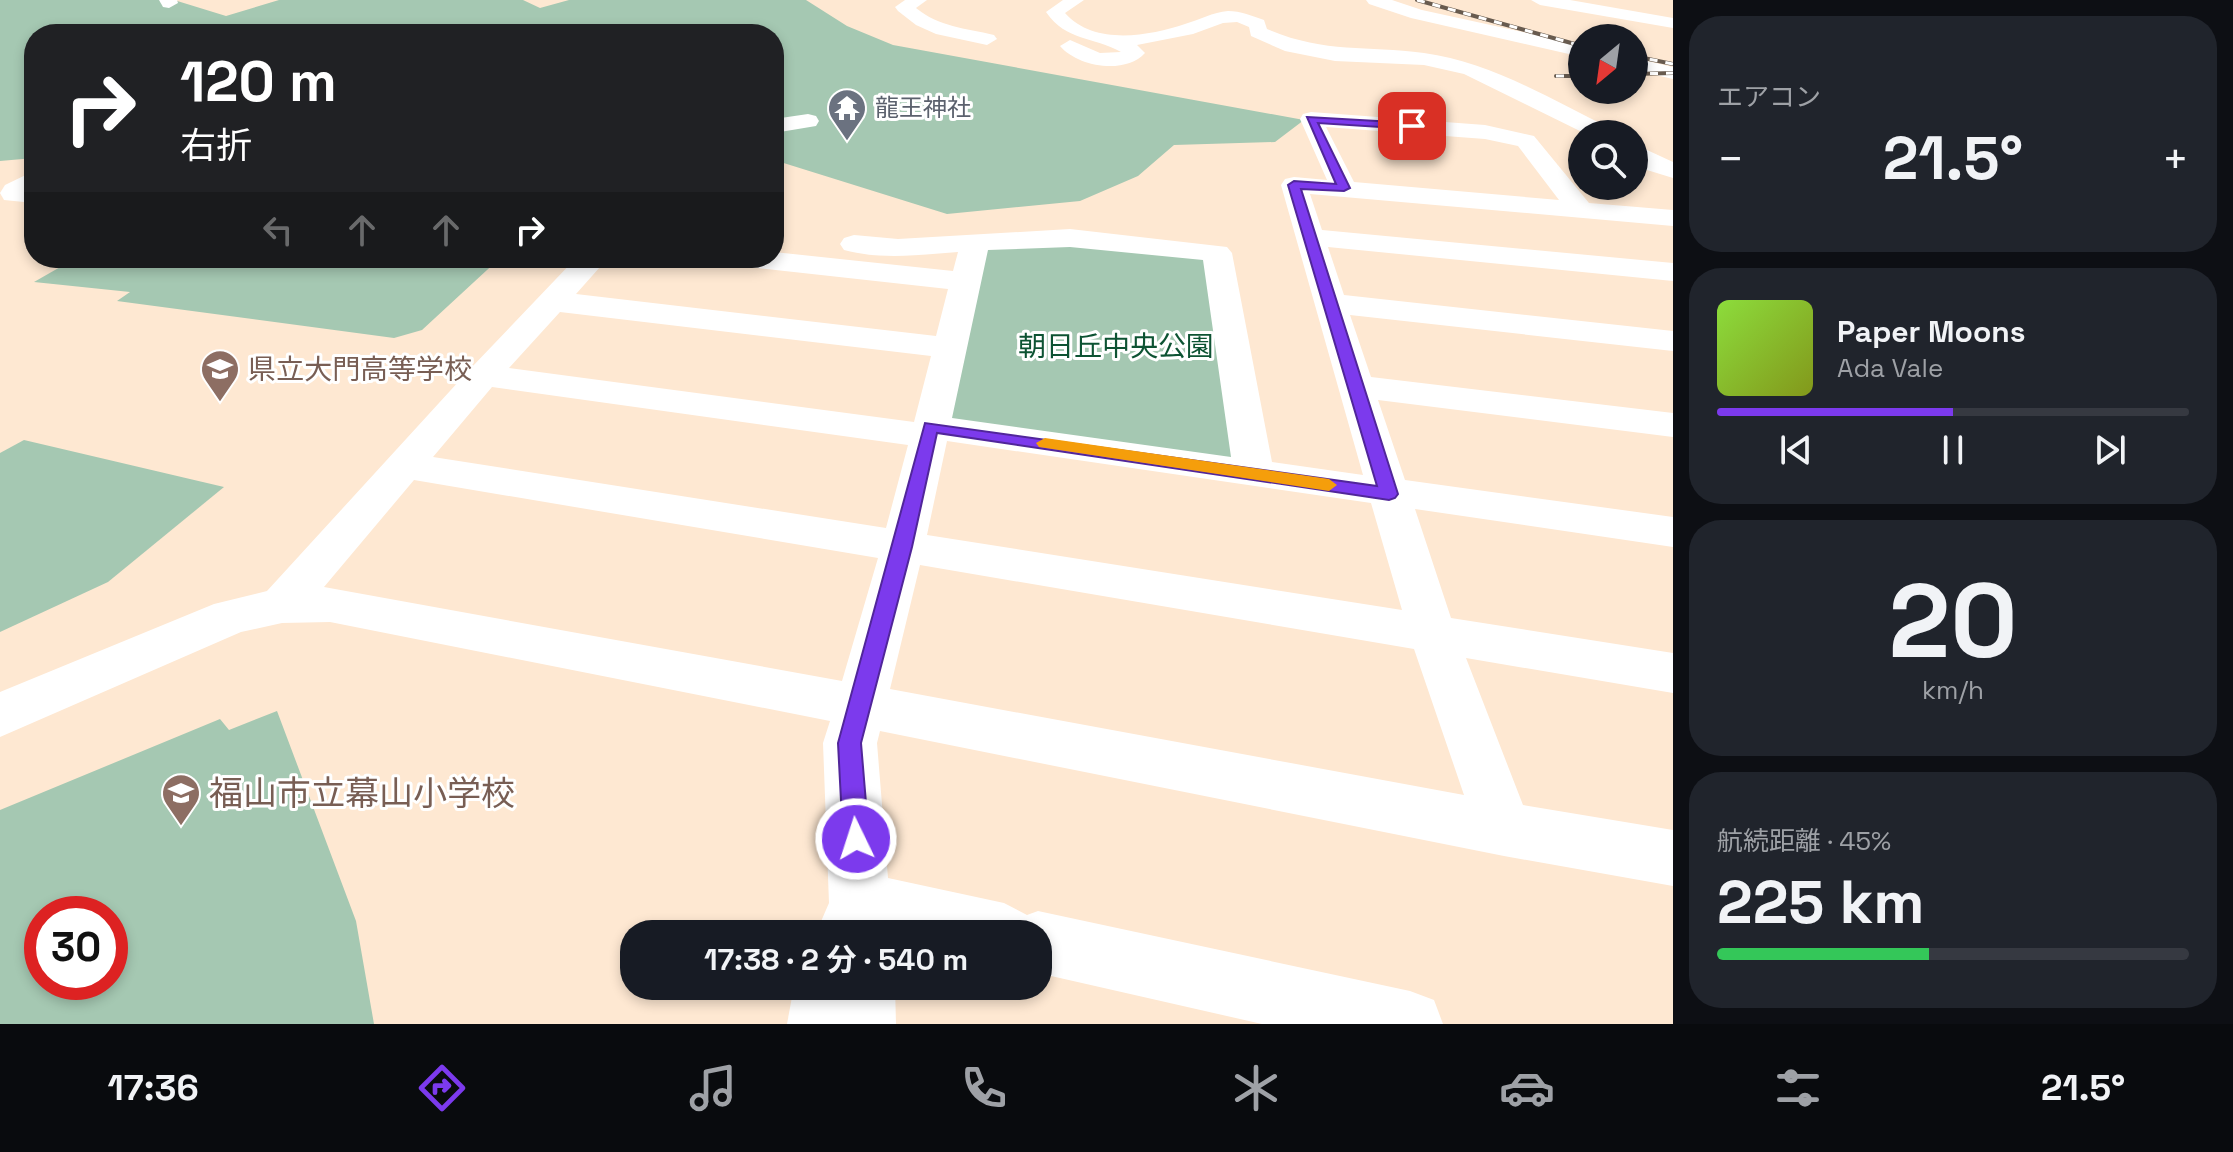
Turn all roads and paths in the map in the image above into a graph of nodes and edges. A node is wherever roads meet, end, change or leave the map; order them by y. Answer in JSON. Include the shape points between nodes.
{"nodes":[{"id":1,"x":918,"y":0,"type":"edge"},
{"id":2,"x":1075,"y":0,"type":"edge"},
{"id":3,"x":1375,"y":0,"type":"edge"},
{"id":4,"x":1453,"y":3,"type":"dead end"},
{"id":5,"x":1576,"y":3,"type":"edge"},
{"id":6,"x":1608,"y":6,"type":"edge"},
{"id":7,"x":1540,"y":9,"type":"edge"},
{"id":8,"x":1673,"y":21,"type":"edge"},
{"id":9,"x":1561,"y":33,"type":"junction"},
{"id":10,"x":1568,"y":35,"type":"edge"},
{"id":11,"x":987,"y":39,"type":"dead end"},
{"id":12,"x":1117,"y":43,"type":"junction"},
{"id":13,"x":1070,"y":46,"type":"dead end"},
{"id":14,"x":1568,"y":48,"type":"edge"},
{"id":15,"x":1648,"y":53,"type":"edge"},
{"id":16,"x":1673,"y":58,"type":"edge"},
{"id":17,"x":1648,"y":67,"type":"edge"},
{"id":18,"x":1673,"y":73,"type":"edge"},
{"id":19,"x":1575,"y":120,"type":"edge"},
{"id":20,"x":808,"y":121,"type":"dead end"},
{"id":21,"x":784,"y":125,"type":"edge"},
{"id":22,"x":1648,"y":160,"type":"edge"},
{"id":23,"x":24,"y":166,"type":"edge"},
{"id":24,"x":6,"y":167,"type":"dead end"},
{"id":25,"x":1673,"y":170,"type":"edge"},
{"id":26,"x":24,"y":185,"type":"edge"},
{"id":27,"x":1344,"y":188,"type":"junction"},
{"id":28,"x":24,"y":195,"type":"edge"},
{"id":29,"x":1582,"y":211,"type":"junction"},
{"id":30,"x":1673,"y":218,"type":"edge"},
{"id":31,"x":784,"y":234,"type":"edge"},
{"id":32,"x":1310,"y":237,"type":"junction"},
{"id":33,"x":975,"y":242,"type":"junction"},
{"id":34,"x":784,"y":262,"type":"edge"},
{"id":35,"x":583,"y":268,"type":"edge"},
{"id":36,"x":1673,"y":272,"type":"edge"},
{"id":37,"x":965,"y":282,"type":"junction"},
{"id":38,"x":552,"y":301,"type":"junction"},
{"id":39,"x":1330,"y":303,"type":"junction"},
{"id":40,"x":1673,"y":341,"type":"edge"},
{"id":41,"x":949,"y":348,"type":"junction"},
{"id":42,"x":483,"y":375,"type":"junction"},
{"id":43,"x":1356,"y":386,"type":"junction"},
{"id":44,"x":1673,"y":425,"type":"edge"},
{"id":45,"x":929,"y":431,"type":"junction"},
{"id":46,"x":404,"y":465,"type":"junction"},
{"id":47,"x":1254,"y":474,"type":"junction"},
{"id":48,"x":1389,"y":494,"type":"junction"},
{"id":49,"x":1673,"y":532,"type":"edge"},
{"id":50,"x":903,"y":547,"type":"junction"},
{"id":51,"x":282,"y":605,"type":"junction"},
{"id":52,"x":1432,"y":633,"type":"junction"},
{"id":53,"x":1673,"y":673,"type":"edge"},
{"id":54,"x":859,"y":707,"type":"junction"},
{"id":55,"x":0,"y":715,"type":"edge"},
{"id":56,"x":1504,"y":829,"type":"junction"},
{"id":57,"x":1673,"y":858,"type":"edge"},
{"id":58,"x":856,"y":920,"type":"edge"},
{"id":59,"x":1052,"y":945,"type":"edge"},
{"id":60,"x":824,"y":1000,"type":"edge"},
{"id":61,"x":862,"y":1000,"type":"edge"},
{"id":62,"x":820,"y":1024,"type":"edge"},
{"id":63,"x":863,"y":1024,"type":"edge"},
{"id":64,"x":1410,"y":1024,"type":"edge"}],
"edges":[{"from":1,"to":11,"type":"street","via":[[904,7],[920,23]]},
{"from":2,"to":12,"type":"street","via":[[1055,12],[1061,23]]},
{"from":3,"to":14,"type":"street"},
{"from":4,"to":9,"type":"street"},
{"from":5,"to":6,"type":"street"},
{"from":5,"to":7,"type":"street"},
{"from":6,"to":8,"type":"street"},
{"from":6,"to":9,"type":"street"},
{"from":9,"to":10,"type":"street"},
{"from":12,"to":13,"type":"street","via":[[1135,53],[1123,60],[1104,60]]},
{"from":12,"to":19,"type":"street","via":[[1189,30],[1215,17],[1248,19],[1258,24],[1258,32],[1292,47],[1335,55],[1424,59],[1470,69]]},
{"from":15,"to":16,"type":"street"},
{"from":17,"to":18,"type":"street"},
{"from":20,"to":21,"type":"street"},
{"from":22,"to":25,"type":"street"},
{"from":23,"to":24,"type":"street"},
{"from":26,"to":28,"type":"street","via":[[13,194]]},
{"from":27,"to":29,"type":"street"},
{"from":27,"to":29,"type":"street","via":[[1311,119],[1485,132],[1526,141]]},
{"from":27,"to":32,"type":"street","via":[[1294,185]]},
{"from":29,"to":30,"type":"street"},
{"from":31,"to":33,"type":"street","via":[[898,248]]},
{"from":32,"to":36,"type":"street"},
{"from":32,"to":39,"type":"street"},
{"from":33,"to":37,"type":"street"},
{"from":33,"to":47,"type":"street","via":[[1070,238],[1217,253]]},
{"from":34,"to":37,"type":"street"},
{"from":35,"to":38,"type":"street"},
{"from":37,"to":41,"type":"street"},
{"from":38,"to":41,"type":"street"},
{"from":38,"to":42,"type":"street"},
{"from":39,"to":40,"type":"street"},
{"from":39,"to":43,"type":"street"},
{"from":41,"to":45,"type":"street"},
{"from":42,"to":45,"type":"street"},
{"from":42,"to":46,"type":"street"},
{"from":43,"to":44,"type":"street"},
{"from":43,"to":48,"type":"street"},
{"from":45,"to":47,"type":"street"},
{"from":45,"to":50,"type":"street"},
{"from":46,"to":50,"type":"street"},
{"from":46,"to":51,"type":"street"},
{"from":47,"to":48,"type":"street"},
{"from":48,"to":49,"type":"street"},
{"from":48,"to":52,"type":"street"},
{"from":50,"to":52,"type":"street"},
{"from":50,"to":54,"type":"street"},
{"from":51,"to":54,"type":"street","via":[[330,604]]},
{"from":51,"to":55,"type":"street","via":[[231,617]]},
{"from":52,"to":53,"type":"street"},
{"from":52,"to":56,"type":"street"},
{"from":54,"to":56,"type":"street"},
{"from":54,"to":58,"type":"street","via":[[850,743]]},
{"from":56,"to":57,"type":"street"},
{"from":59,"to":64,"type":"street"},
{"from":60,"to":62,"type":"street"},
{"from":61,"to":63,"type":"street"}]}
